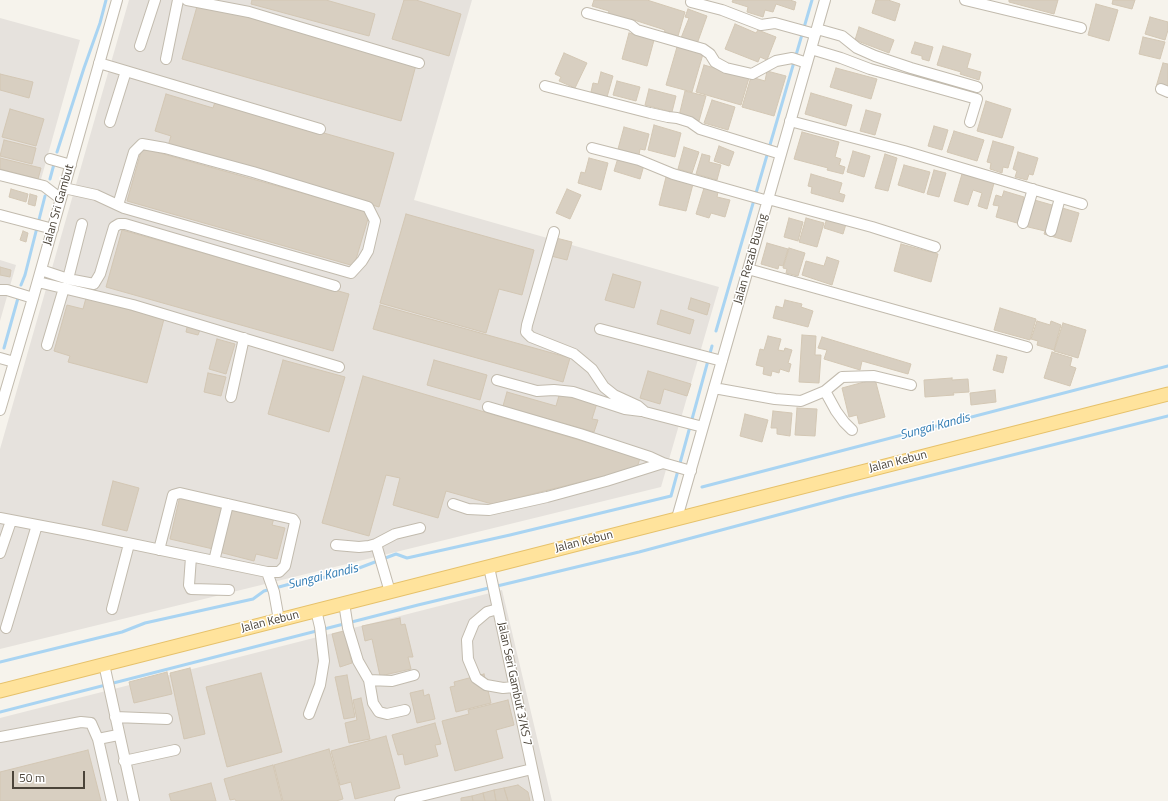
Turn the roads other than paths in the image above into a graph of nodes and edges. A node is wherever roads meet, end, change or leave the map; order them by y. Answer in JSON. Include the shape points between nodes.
{"nodes":[{"id":1,"x":117,"y":0,"type":"edge"},
{"id":2,"x":155,"y":0,"type":"edge"},
{"id":3,"x":178,"y":0,"type":"edge"},
{"id":4,"x":187,"y":0,"type":"edge"},
{"id":5,"x":825,"y":0,"type":"edge"},
{"id":6,"x":965,"y":0,"type":"edge"},
{"id":7,"x":691,"y":2,"type":"dead end"},
{"id":8,"x":587,"y":12,"type":"dead end"},
{"id":9,"x":1081,"y":28,"type":"dead end"},
{"id":10,"x":810,"y":32,"type":"junction"},
{"id":11,"x":140,"y":46,"type":"dead end"},
{"id":12,"x":811,"y":49,"type":"junction"},
{"id":13,"x":166,"y":59,"type":"dead end"},
{"id":14,"x":805,"y":62,"type":"junction"},
{"id":15,"x":99,"y":63,"type":"junction"},
{"id":16,"x":419,"y":63,"type":"dead end"},
{"id":17,"x":126,"y":71,"type":"junction"},
{"id":18,"x":545,"y":86,"type":"dead end"},
{"id":19,"x":978,"y":87,"type":"dead end"},
{"id":20,"x":790,"y":121,"type":"junction"},
{"id":21,"x":110,"y":122,"type":"dead end"},
{"id":22,"x":970,"y":122,"type":"dead end"},
{"id":23,"x":320,"y":129,"type":"dead end"},
{"id":24,"x":592,"y":148,"type":"dead end"},
{"id":25,"x":778,"y":153,"type":"junction"},
{"id":26,"x":50,"y":160,"type":"dead end"},
{"id":27,"x":71,"y":165,"type":"junction"},
{"id":28,"x":0,"y":176,"type":"edge"},
{"id":29,"x":64,"y":188,"type":"junction"},
{"id":30,"x":1033,"y":189,"type":"junction"},
{"id":31,"x":1060,"y":198,"type":"junction"},
{"id":32,"x":61,"y":199,"type":"junction"},
{"id":33,"x":766,"y":200,"type":"junction"},
{"id":34,"x":1082,"y":204,"type":"dead end"},
{"id":35,"x":118,"y":205,"type":"junction"},
{"id":36,"x":0,"y":215,"type":"edge"},
{"id":37,"x":1023,"y":223,"type":"dead end"},
{"id":38,"x":82,"y":224,"type":"dead end"},
{"id":39,"x":53,"y":229,"type":"junction"},
{"id":40,"x":1051,"y":231,"type":"dead end"},
{"id":41,"x":554,"y":232,"type":"dead end"},
{"id":42,"x":935,"y":247,"type":"dead end"},
{"id":43,"x":748,"y":269,"type":"junction"},
{"id":44,"x":41,"y":270,"type":"junction"},
{"id":45,"x":68,"y":279,"type":"junction"},
{"id":46,"x":38,"y":282,"type":"junction"},
{"id":47,"x":335,"y":286,"type":"dead end"},
{"id":48,"x":64,"y":288,"type":"junction"},
{"id":49,"x":0,"y":290,"type":"edge"},
{"id":50,"x":33,"y":298,"type":"junction"},
{"id":51,"x":600,"y":329,"type":"dead end"},
{"id":52,"x":244,"y":338,"type":"junction"},
{"id":53,"x":47,"y":345,"type":"dead end"},
{"id":54,"x":1027,"y":347,"type":"dead end"},
{"id":55,"x":0,"y":358,"type":"edge"},
{"id":56,"x":713,"y":358,"type":"junction"},
{"id":57,"x":14,"y":362,"type":"junction"},
{"id":58,"x":339,"y":367,"type":"dead end"},
{"id":59,"x":497,"y":380,"type":"dead end"},
{"id":60,"x":911,"y":385,"type":"dead end"},
{"id":61,"x":714,"y":388,"type":"junction"},
{"id":62,"x":825,"y":391,"type":"junction"},
{"id":63,"x":1168,"y":394,"type":"edge"},
{"id":64,"x":231,"y":397,"type":"dead end"},
{"id":65,"x":488,"y":408,"type":"dead end"},
{"id":66,"x":0,"y":410,"type":"edge"},
{"id":67,"x":645,"y":412,"type":"junction"},
{"id":68,"x":694,"y":425,"type":"junction"},
{"id":69,"x":852,"y":430,"type":"dead end"},
{"id":70,"x":677,"y":467,"type":"junction"},
{"id":71,"x":228,"y":504,"type":"junction"},
{"id":72,"x":453,"y":504,"type":"dead end"},
{"id":73,"x":0,"y":518,"type":"edge"},
{"id":74,"x":677,"y":518,"type":"junction"},
{"id":75,"x":11,"y":521,"type":"junction"},
{"id":76,"x":37,"y":525,"type":"junction"},
{"id":77,"x":420,"y":528,"type":"dead end"},
{"id":78,"x":129,"y":544,"type":"junction"},
{"id":79,"x":336,"y":545,"type":"dead end"},
{"id":80,"x":378,"y":548,"type":"junction"},
{"id":81,"x":159,"y":550,"type":"junction"},
{"id":82,"x":0,"y":553,"type":"edge"},
{"id":83,"x":191,"y":557,"type":"junction"},
{"id":84,"x":214,"y":561,"type":"junction"},
{"id":85,"x":488,"y":567,"type":"junction"},
{"id":86,"x":269,"y":576,"type":"junction"},
{"id":87,"x":229,"y":590,"type":"dead end"},
{"id":88,"x":390,"y":592,"type":"junction"},
{"id":89,"x":344,"y":603,"type":"junction"},
{"id":90,"x":112,"y":609,"type":"dead end"},
{"id":91,"x":498,"y":609,"type":"junction"},
{"id":92,"x":316,"y":610,"type":"junction"},
{"id":93,"x":278,"y":620,"type":"junction"},
{"id":94,"x":6,"y":628,"type":"dead end"},
{"id":95,"x":104,"y":664,"type":"junction"},
{"id":96,"x":414,"y":675,"type":"dead end"},
{"id":97,"x":369,"y":680,"type":"junction"},
{"id":98,"x":514,"y":687,"type":"junction"},
{"id":99,"x":0,"y":690,"type":"edge"},
{"id":100,"x":405,"y":710,"type":"dead end"},
{"id":101,"x":309,"y":714,"type":"dead end"},
{"id":102,"x":115,"y":717,"type":"junction"},
{"id":103,"x":167,"y":719,"type":"dead end"},
{"id":104,"x":118,"y":735,"type":"junction"},
{"id":105,"x":0,"y":737,"type":"edge"},
{"id":106,"x":98,"y":739,"type":"junction"},
{"id":107,"x":175,"y":750,"type":"dead end"},
{"id":108,"x":124,"y":761,"type":"junction"},
{"id":109,"x":532,"y":769,"type":"junction"},
{"id":110,"x":413,"y":799,"type":"edge"},
{"id":111,"x":112,"y":801,"type":"edge"},
{"id":112,"x":134,"y":801,"type":"edge"},
{"id":113,"x":400,"y":801,"type":"edge"},
{"id":114,"x":539,"y":801,"type":"edge"}],
"edges":[{"from":1,"to":15,"type":"street","name":"Jalan Sri Gambut"},
{"from":2,"to":11,"type":"street"},
{"from":3,"to":13,"type":"street"},
{"from":4,"to":16,"type":"street","via":[[249,12]]},
{"from":5,"to":10,"type":"street","name":"Jalan Rezab Buang"},
{"from":6,"to":9,"type":"street"},
{"from":7,"to":10,"type":"street","via":[[722,10],[761,25],[775,23]]},
{"from":8,"to":14,"type":"street","via":[[703,49],[715,62],[726,68],[752,74],[776,61],[792,58]]},
{"from":10,"to":12,"type":"street","name":"Jalan Rezab Buang"},
{"from":10,"to":19,"type":"street","via":[[842,36],[857,48],[875,56]]},
{"from":12,"to":14,"type":"street","name":"Jalan Rezab Buang"},
{"from":12,"to":22,"type":"street","via":[[977,100]]},
{"from":14,"to":20,"type":"street","name":"Jalan Rezab Buang"},
{"from":15,"to":17,"type":"street"},
{"from":15,"to":27,"type":"street","name":"Jalan Sri Gambut"},
{"from":17,"to":21,"type":"street"},
{"from":17,"to":23,"type":"street"},
{"from":18,"to":25,"type":"street","via":[[677,118],[690,122],[700,129]]},
{"from":20,"to":25,"type":"street","name":"Jalan Rezab Buang"},
{"from":20,"to":30,"type":"street"},
{"from":24,"to":33,"type":"street"},
{"from":25,"to":33,"type":"street","name":"Jalan Rezab Buang"},
{"from":26,"to":27,"type":"street"},
{"from":27,"to":29,"type":"street","name":"Jalan Sri Gambut"},
{"from":28,"to":32,"type":"street","via":[[44,186]]},
{"from":29,"to":32,"type":"street","name":"Jalan Sri Gambut"},
{"from":29,"to":35,"type":"street","via":[[96,195]]},
{"from":30,"to":31,"type":"street"},
{"from":30,"to":37,"type":"street"},
{"from":31,"to":34,"type":"street"},
{"from":31,"to":40,"type":"street"},
{"from":32,"to":39,"type":"street","name":"Jalan Sri Gambut"},
{"from":33,"to":42,"type":"street","via":[[872,227]]},
{"from":33,"to":43,"type":"street","name":"Jalan Rezab Buang"},
{"from":35,"to":35,"type":"street","via":[[351,273],[368,251],[375,222],[368,207],[253,172],[142,144],[134,152]]},
{"from":36,"to":39,"type":"street"},
{"from":38,"to":45,"type":"street"},
{"from":39,"to":44,"type":"street","name":"Jalan Sri Gambut"},
{"from":41,"to":67,"type":"street","via":[[526,332],[531,337],[574,354],[592,369],[608,391]]},
{"from":43,"to":54,"type":"street"},
{"from":43,"to":56,"type":"street","name":"Jalan Rezab Buang"},
{"from":44,"to":45,"type":"street"},
{"from":44,"to":46,"type":"street","name":"Jalan Sri Gambut"},
{"from":45,"to":47,"type":"street","via":[[94,284],[100,274],[114,227],[125,224]]},
{"from":46,"to":48,"type":"street"},
{"from":46,"to":50,"type":"street","name":"Jalan Sri Gambut"},
{"from":48,"to":52,"type":"street","via":[[133,305]]},
{"from":48,"to":53,"type":"street"},
{"from":49,"to":50,"type":"street"},
{"from":50,"to":57,"type":"street","name":"Jalan Sri Gambut"},
{"from":51,"to":56,"type":"street"},
{"from":52,"to":58,"type":"street"},
{"from":52,"to":64,"type":"street"},
{"from":55,"to":57,"type":"street"},
{"from":56,"to":61,"type":"street","name":"Jalan Rezab Buang"},
{"from":57,"to":66,"type":"street","name":"Jalan Sri Gambut"},
{"from":59,"to":67,"type":"street","via":[[537,391],[573,392],[625,409]]},
{"from":60,"to":62,"type":"street","via":[[874,376],[856,376],[842,377]]},
{"from":61,"to":62,"type":"street","via":[[801,401]]},
{"from":61,"to":68,"type":"street","name":"Jalan Rezab Buang"},
{"from":62,"to":69,"type":"street","via":[[844,422]]},
{"from":63,"to":74,"type":"main road","name":"Jalan Kebun"},
{"from":65,"to":70,"type":"street","via":[[580,434]]},
{"from":67,"to":68,"type":"street"},
{"from":68,"to":70,"type":"street","name":"Jalan Rezab Buang"},
{"from":70,"to":72,"type":"street","via":[[489,510],[468,510]]},
{"from":70,"to":74,"type":"street","name":"Jalan Rezab Buang"},
{"from":71,"to":81,"type":"street","via":[[180,493],[173,495]]},
{"from":71,"to":84,"type":"street"},
{"from":71,"to":86,"type":"street","via":[[293,519],[295,522],[284,566]]},
{"from":73,"to":75,"type":"street"},
{"from":74,"to":85,"type":"main road","name":"Jalan Kebun"},
{"from":75,"to":76,"type":"street"},
{"from":75,"to":82,"type":"street"},
{"from":76,"to":78,"type":"street"},
{"from":76,"to":94,"type":"street"},
{"from":77,"to":80,"type":"street","via":[[395,534]]},
{"from":78,"to":81,"type":"street"},
{"from":78,"to":90,"type":"street"},
{"from":79,"to":80,"type":"street"},
{"from":80,"to":88,"type":"street"},
{"from":81,"to":83,"type":"street"},
{"from":83,"to":84,"type":"street"},
{"from":83,"to":87,"type":"street","via":[[191,589]]},
{"from":84,"to":86,"type":"street"},
{"from":85,"to":88,"type":"main road","name":"Jalan Kebun"},
{"from":85,"to":91,"type":"street","name":"Jalan Seri Gambut 3/KS 7"},
{"from":86,"to":93,"type":"street"},
{"from":88,"to":89,"type":"main road","name":"Jalan Kebun"},
{"from":89,"to":92,"type":"main road","name":"Jalan Kebun"},
{"from":89,"to":97,"type":"street","via":[[358,661]]},
{"from":91,"to":98,"type":"street","name":"Jalan Seri Gambut 3/KS 7"},
{"from":91,"to":98,"type":"street","via":[[487,612],[474,623],[467,640],[468,659],[476,678],[486,685]]},
{"from":92,"to":93,"type":"main road","name":"Jalan Kebun"},
{"from":92,"to":101,"type":"street","via":[[324,661],[320,685]]},
{"from":93,"to":95,"type":"main road","name":"Jalan Kebun"},
{"from":95,"to":99,"type":"main road","name":"Jalan Kebun"},
{"from":95,"to":102,"type":"street"},
{"from":96,"to":97,"type":"street","via":[[392,680]]},
{"from":97,"to":100,"type":"street","via":[[373,703],[379,712],[387,714]]},
{"from":98,"to":109,"type":"street","name":"Jalan Seri Gambut 3/KS 7"},
{"from":102,"to":103,"type":"street"},
{"from":102,"to":104,"type":"street"},
{"from":104,"to":106,"type":"street"},
{"from":104,"to":108,"type":"street"},
{"from":105,"to":106,"type":"street","via":[[81,722],[91,723]]},
{"from":106,"to":111,"type":"street"},
{"from":107,"to":108,"type":"street"},
{"from":108,"to":112,"type":"street"},
{"from":109,"to":110,"type":"street"},
{"from":109,"to":114,"type":"street","name":"Jalan Seri Gambut 3/KS 7"},
{"from":110,"to":113,"type":"street"}]}
